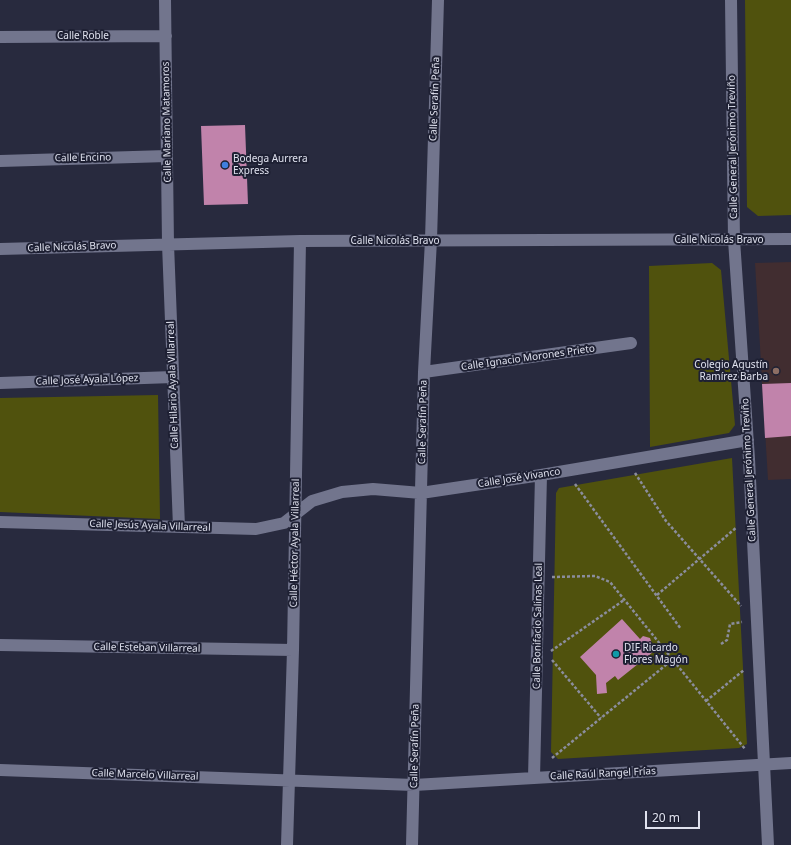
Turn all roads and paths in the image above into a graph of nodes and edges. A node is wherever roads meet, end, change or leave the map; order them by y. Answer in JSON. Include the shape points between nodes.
{"nodes":[{"id":1,"x":165,"y":0,"type":"edge"},
{"id":2,"x":438,"y":0,"type":"edge"},
{"id":3,"x":731,"y":0,"type":"edge"},
{"id":4,"x":166,"y":36,"type":"junction"},
{"id":5,"x":0,"y":37,"type":"edge"},
{"id":6,"x":167,"y":156,"type":"junction"},
{"id":7,"x":0,"y":161,"type":"edge"},
{"id":8,"x":791,"y":239,"type":"edge"},
{"id":9,"x":431,"y":240,"type":"junction"},
{"id":10,"x":734,"y":240,"type":"junction"},
{"id":11,"x":300,"y":241,"type":"junction"},
{"id":12,"x":168,"y":244,"type":"junction"},
{"id":13,"x":0,"y":249,"type":"edge"},
{"id":14,"x":631,"y":343,"type":"dead end"},
{"id":15,"x":424,"y":372,"type":"junction"},
{"id":16,"x":173,"y":377,"type":"junction"},
{"id":17,"x":0,"y":383,"type":"edge"},
{"id":18,"x":748,"y":440,"type":"junction"},
{"id":19,"x":635,"y":473,"type":"dead end"},
{"id":20,"x":541,"y":475,"type":"junction"},
{"id":21,"x":574,"y":482,"type":"dead end"},
{"id":22,"x":421,"y":493,"type":"junction"},
{"id":23,"x":296,"y":515,"type":"junction"},
{"id":24,"x":0,"y":522,"type":"edge"},
{"id":25,"x":179,"y":527,"type":"junction"},
{"id":26,"x":737,"y":527,"type":"dead end"},
{"id":27,"x":700,"y":559,"type":"junction"},
{"id":28,"x":552,"y":577,"type":"dead end"},
{"id":29,"x":657,"y":595,"type":"junction"},
{"id":30,"x":624,"y":600,"type":"junction"},
{"id":31,"x":741,"y":606,"type":"dead end"},
{"id":32,"x":742,"y":622,"type":"dead end"},
{"id":33,"x":681,"y":629,"type":"dead end"},
{"id":34,"x":722,"y":644,"type":"dead end"},
{"id":35,"x":0,"y":645,"type":"edge"},
{"id":36,"x":293,"y":650,"type":"junction"},
{"id":37,"x":551,"y":651,"type":"dead end"},
{"id":38,"x":551,"y":658,"type":"dead end"},
{"id":39,"x":672,"y":660,"type":"junction"},
{"id":40,"x":744,"y":670,"type":"dead end"},
{"id":41,"x":706,"y":702,"type":"junction"},
{"id":42,"x":601,"y":718,"type":"junction"},
{"id":43,"x":745,"y":748,"type":"dead end"},
{"id":44,"x":552,"y":758,"type":"dead end"},
{"id":45,"x":791,"y":763,"type":"edge"},
{"id":46,"x":764,"y":765,"type":"junction"},
{"id":47,"x":0,"y":770,"type":"edge"},
{"id":48,"x":534,"y":778,"type":"junction"},
{"id":49,"x":290,"y":781,"type":"junction"},
{"id":50,"x":414,"y":785,"type":"junction"},
{"id":51,"x":287,"y":845,"type":"edge"},
{"id":52,"x":412,"y":845,"type":"edge"},
{"id":53,"x":768,"y":845,"type":"edge"}],
"edges":[{"from":1,"to":4,"type":"street","name":"Calle Mariano Matamoros"},
{"from":2,"to":9,"type":"street","name":"Calle Serafín Peña"},
{"from":3,"to":10,"type":"street","name":"Calle General Jerónimo Treviño"},
{"from":4,"to":5,"type":"street","name":"Calle Roble"},
{"from":4,"to":6,"type":"street","name":"Calle Mariano Matamoros"},
{"from":6,"to":7,"type":"street","name":"Calle Encino"},
{"from":6,"to":12,"type":"street","name":"Calle Mariano Matamoros"},
{"from":8,"to":10,"type":"street","name":"Calle Nicolás Bravo"},
{"from":9,"to":10,"type":"street","name":"Calle Nicolás Bravo"},
{"from":9,"to":11,"type":"street","name":"Calle Nicolás Bravo"},
{"from":9,"to":15,"type":"street","name":"Calle Serafín Peña"},
{"from":10,"to":18,"type":"street","name":"Calle General Jerónimo Treviño"},
{"from":11,"to":12,"type":"street","name":"Calle Nicolás Bravo"},
{"from":11,"to":23,"type":"street","name":"Calle Héctor Ayala Villarreal"},
{"from":12,"to":13,"type":"street","name":"Calle Nicolás Bravo"},
{"from":12,"to":16,"type":"street","name":"Calle Hilario Ayala Villarreal"},
{"from":14,"to":15,"type":"street","name":"Calle Ignacio Morones Prieto"},
{"from":15,"to":22,"type":"street","name":"Calle Serafín Peña"},
{"from":16,"to":17,"type":"street","name":"Calle José Ayala López"},
{"from":16,"to":25,"type":"street","name":"Calle Hilario Ayala Villarreal"},
{"from":18,"to":20,"type":"street","name":"Calle José Vivanco"},
{"from":18,"to":46,"type":"street","name":"Calle General Jerónimo Treviño"},
{"from":19,"to":27,"type":"path","via":[[666,521]]},
{"from":20,"to":22,"type":"street","name":"Calle José Vivanco"},
{"from":20,"to":48,"type":"street","name":"Calle Bonifacio Salinas Leal"},
{"from":21,"to":29,"type":"path"},
{"from":22,"to":23,"type":"street","name":"Calle José Vivanco","via":[[373,489],[342,492],[312,501]]},
{"from":22,"to":50,"type":"street","name":"Calle Serafín Peña"},
{"from":23,"to":25,"type":"street","name":"Calle Jesús Ayala Villarreal","via":[[284,524],[256,529]]},
{"from":23,"to":36,"type":"street","name":"Calle Héctor Ayala Villarreal"},
{"from":24,"to":25,"type":"street","name":"Calle Jesús Ayala Villarreal"},
{"from":26,"to":27,"type":"path"},
{"from":27,"to":29,"type":"path"},
{"from":27,"to":31,"type":"path"},
{"from":28,"to":30,"type":"path","via":[[598,576],[610,582]]},
{"from":29,"to":33,"type":"path"},
{"from":30,"to":37,"type":"path"},
{"from":30,"to":39,"type":"path"},
{"from":32,"to":34,"type":"path","via":[[730,624],[727,640]]},
{"from":35,"to":36,"type":"street","name":"Calle Esteban Villarreal"},
{"from":36,"to":49,"type":"street","name":"Calle Héctor Ayala Villarreal"},
{"from":38,"to":42,"type":"path"},
{"from":39,"to":41,"type":"path"},
{"from":39,"to":42,"type":"path"},
{"from":40,"to":41,"type":"path"},
{"from":41,"to":43,"type":"path"},
{"from":42,"to":44,"type":"path"},
{"from":45,"to":46,"type":"street","name":"Calle Raúl Rangel Frías"},
{"from":46,"to":48,"type":"street","name":"Calle Raúl Rangel Frías"},
{"from":46,"to":53,"type":"street","name":"Calle General Jerónimo Treviño"},
{"from":47,"to":49,"type":"street","name":"Calle Marcelo Villarreal"},
{"from":48,"to":50,"type":"street","name":"Calle Raúl Rangel Frías"},
{"from":49,"to":50,"type":"street","name":"Calle Marcelo Villarreal"},
{"from":49,"to":51,"type":"street","name":"Calle Héctor Ayala Villarreal"},
{"from":50,"to":52,"type":"street","name":"Calle Serafín Peña"}]}
